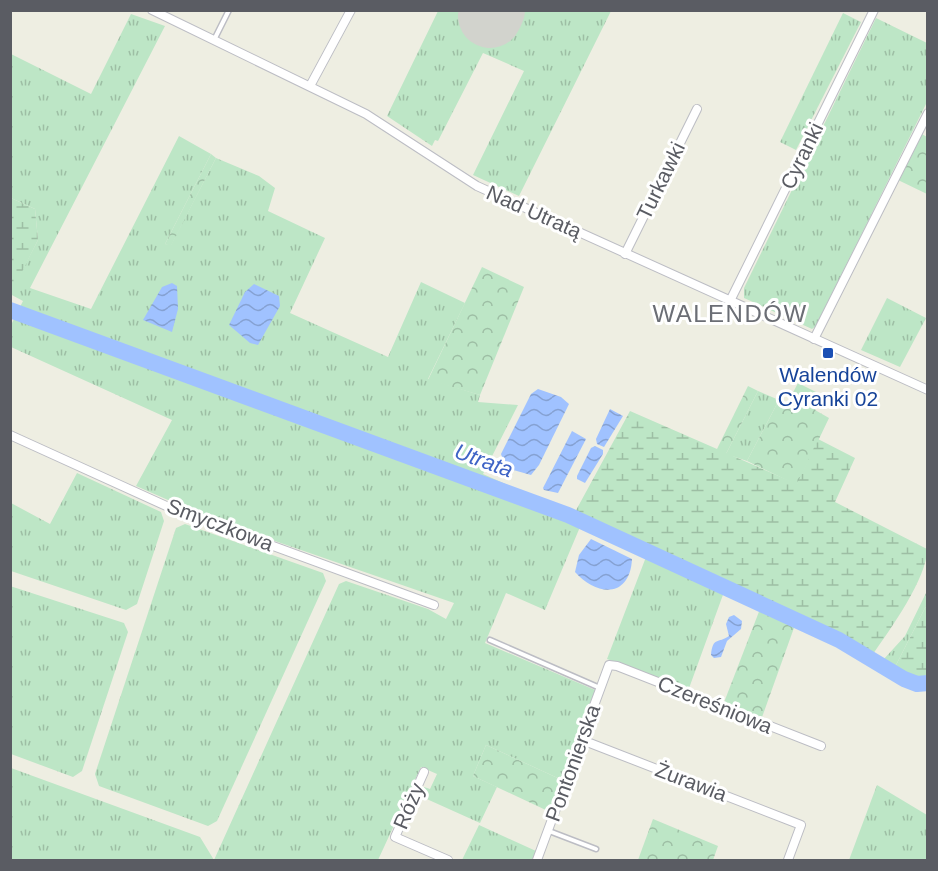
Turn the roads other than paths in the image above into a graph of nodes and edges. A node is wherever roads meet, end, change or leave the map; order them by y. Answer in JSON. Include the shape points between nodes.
{"nodes":[{"id":1,"x":153,"y":10,"type":"edge"},
{"id":2,"x":229,"y":10,"type":"edge"},
{"id":3,"x":351,"y":10,"type":"edge"},
{"id":4,"x":873,"y":10,"type":"edge"},
{"id":5,"x":214,"y":40,"type":"junction"},
{"id":6,"x":310,"y":86,"type":"junction"},
{"id":7,"x":697,"y":109,"type":"dead end"},
{"id":8,"x":927,"y":113,"type":"edge"},
{"id":9,"x":625,"y":254,"type":"junction"},
{"id":10,"x":730,"y":301,"type":"junction"},
{"id":11,"x":814,"y":339,"type":"junction"},
{"id":12,"x":927,"y":390,"type":"edge"},
{"id":13,"x":10,"y":435,"type":"edge"},
{"id":14,"x":434,"y":605,"type":"dead end"},
{"id":15,"x":490,"y":640,"type":"dead end"},
{"id":16,"x":609,"y":665,"type":"joint"},
{"id":17,"x":601,"y":688,"type":"junction"},
{"id":18,"x":582,"y":740,"type":"junction"},
{"id":19,"x":821,"y":746,"type":"dead end"},
{"id":20,"x":424,"y":772,"type":"dead end"},
{"id":21,"x":548,"y":831,"type":"junction"},
{"id":22,"x":596,"y":849,"type":"dead end"},
{"id":23,"x":431,"y":857,"type":"edge"},
{"id":24,"x":448,"y":861,"type":"edge"},
{"id":25,"x":537,"y":861,"type":"edge"},
{"id":26,"x":788,"y":861,"type":"edge"}],
"edges":[{"from":1,"to":5,"type":"street","name":"Nad Utratą"},
{"from":2,"to":5,"type":"lane"},
{"from":3,"to":6,"type":"street"},
{"from":4,"to":10,"type":"street","name":"Cyranki"},
{"from":5,"to":6,"type":"street","name":"Nad Utratą"},
{"from":6,"to":9,"type":"street","name":"Nad Utratą","via":[[366,114],[477,186]]},
{"from":7,"to":9,"type":"street","name":"Turkawki"},
{"from":8,"to":11,"type":"street"},
{"from":9,"to":10,"type":"street","name":"Nad Utratą"},
{"from":10,"to":11,"type":"street","name":"Nad Utratą"},
{"from":11,"to":12,"type":"street","name":"Nad Utratą"},
{"from":13,"to":14,"type":"street","name":"Smyczkowa","via":[[175,510]]},
{"from":15,"to":17,"type":"lane"},
{"from":16,"to":17,"type":"street","name":"Pontonierska"},
{"from":16,"to":19,"type":"street","name":"Czereśniowa"},
{"from":17,"to":18,"type":"street","name":"Pontonierska"},
{"from":18,"to":21,"type":"street","name":"Pontonierska"},
{"from":18,"to":26,"type":"street","name":"Żurawia","via":[[801,825]]},
{"from":20,"to":23,"type":"street","name":"Róży","via":[[395,837]]},
{"from":21,"to":22,"type":"lane"},
{"from":21,"to":25,"type":"street","name":"Pontonierska"},
{"from":23,"to":24,"type":"street","name":"Róży"}]}
